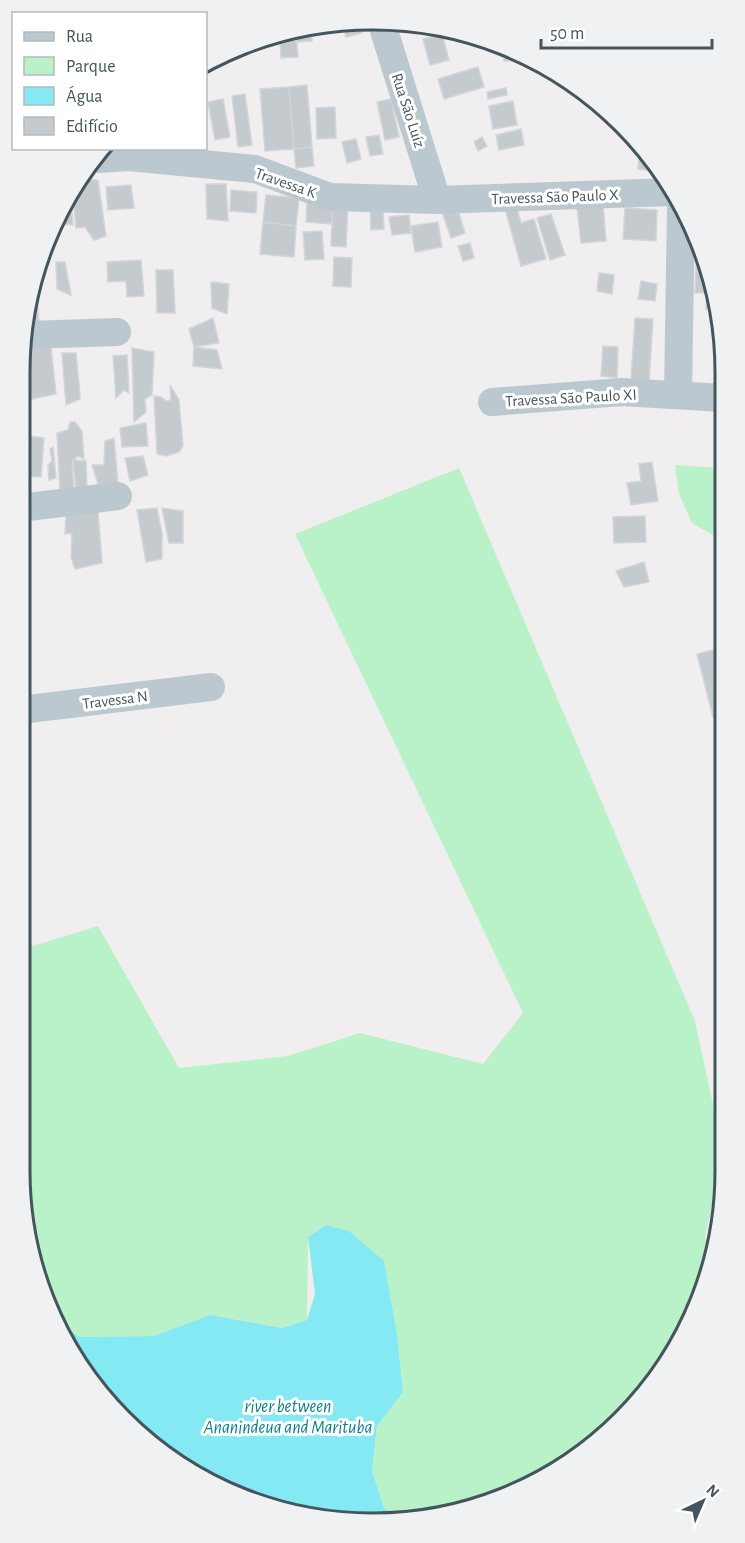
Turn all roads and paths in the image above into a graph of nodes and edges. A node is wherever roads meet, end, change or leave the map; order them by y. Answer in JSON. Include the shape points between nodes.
{"nodes":[{"id":1,"x":384,"y":31,"type":"edge"},
{"id":2,"x":105,"y":159,"type":"edge"},
{"id":3,"x":663,"y":192,"type":"edge"},
{"id":4,"x":437,"y":200,"type":"junction"},
{"id":5,"x":681,"y":223,"type":"edge"},
{"id":6,"x":117,"y":332,"type":"dead end"},
{"id":7,"x":32,"y":335,"type":"edge"},
{"id":8,"x":678,"y":394,"type":"junction"},
{"id":9,"x":715,"y":397,"type":"edge"},
{"id":10,"x":492,"y":402,"type":"dead end"},
{"id":11,"x":118,"y":496,"type":"dead end"},
{"id":12,"x":30,"y":507,"type":"edge"},
{"id":13,"x":211,"y":687,"type":"dead end"},
{"id":14,"x":30,"y":709,"type":"edge"}],
"edges":[{"from":1,"to":4,"type":"street","name":"Rua São Luíz"},
{"from":2,"to":4,"type":"street","name":"Travessa K","via":[[128,157],[255,169],[330,197]]},
{"from":3,"to":4,"type":"street","name":"Travessa São Paulo X"},
{"from":5,"to":8,"type":"street"},
{"from":6,"to":7,"type":"street"},
{"from":8,"to":9,"type":"street","name":"Travessa São Paulo XI"},
{"from":8,"to":10,"type":"street","name":"Travessa São Paulo XI","via":[[622,392]]},
{"from":11,"to":12,"type":"street"},
{"from":13,"to":14,"type":"street","name":"Travessa N"}]}
